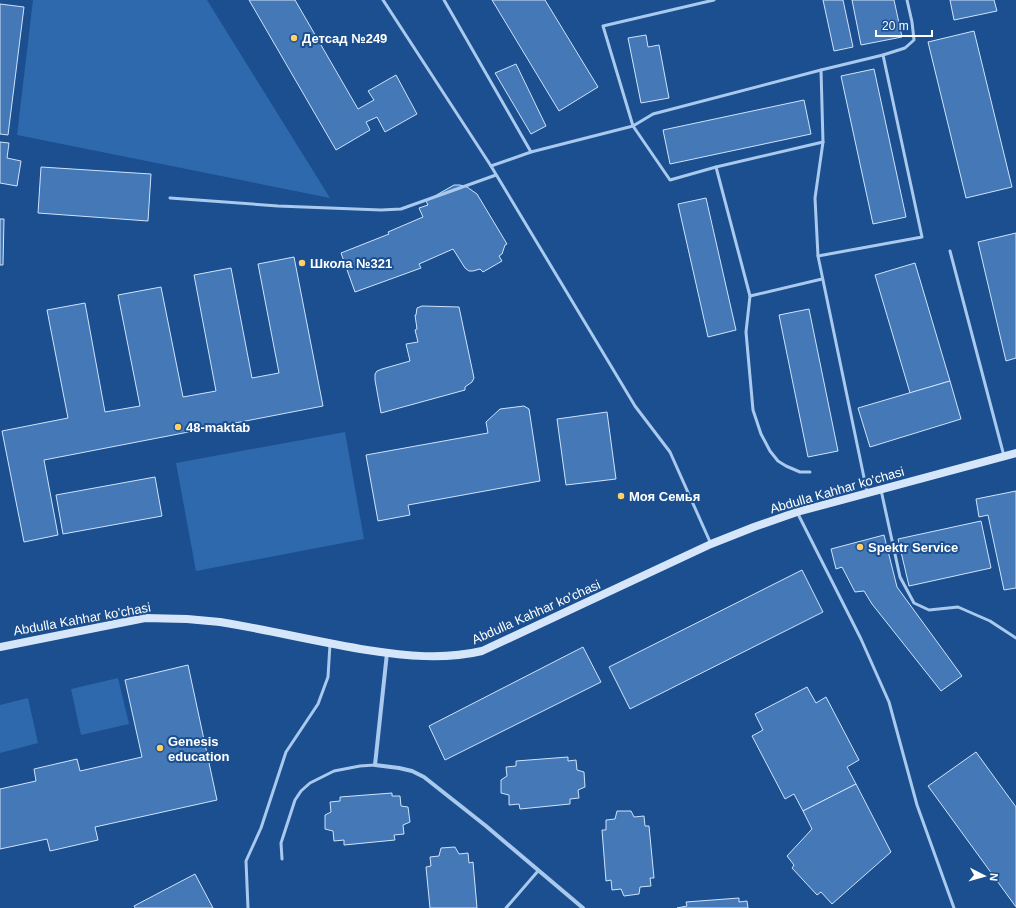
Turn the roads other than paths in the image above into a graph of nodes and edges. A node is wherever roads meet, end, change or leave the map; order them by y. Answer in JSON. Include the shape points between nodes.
{"nodes":[{"id":1,"x":383,"y":0,"type":"edge"},
{"id":2,"x":444,"y":0,"type":"edge"},
{"id":3,"x":714,"y":0,"type":"edge"},
{"id":4,"x":907,"y":0,"type":"edge"},
{"id":5,"x":884,"y":55,"type":"junction"},
{"id":6,"x":821,"y":70,"type":"junction"},
{"id":7,"x":633,"y":126,"type":"junction"},
{"id":8,"x":823,"y":142,"type":"junction"},
{"id":9,"x":531,"y":152,"type":"junction"},
{"id":10,"x":491,"y":166,"type":"junction"},
{"id":11,"x":716,"y":167,"type":"junction"},
{"id":12,"x":496,"y":175,"type":"junction"},
{"id":13,"x":170,"y":198,"type":"dead end"},
{"id":14,"x":950,"y":251,"type":"dead end"},
{"id":15,"x":818,"y":256,"type":"junction"},
{"id":16,"x":822,"y":279,"type":"junction"},
{"id":17,"x":750,"y":296,"type":"junction"},
{"id":18,"x":1016,"y":453,"type":"edge"},
{"id":19,"x":1004,"y":456,"type":"junction"},
{"id":20,"x":810,"y":472,"type":"dead end"},
{"id":21,"x":881,"y":490,"type":"junction"},
{"id":22,"x":868,"y":494,"type":"junction"},
{"id":23,"x":797,"y":512,"type":"junction"},
{"id":24,"x":711,"y":544,"type":"junction"},
{"id":25,"x":1016,"y":638,"type":"edge"},
{"id":26,"x":330,"y":644,"type":"junction"},
{"id":27,"x":0,"y":647,"type":"edge"},
{"id":28,"x":387,"y":653,"type":"junction"},
{"id":29,"x":375,"y":765,"type":"junction"},
{"id":30,"x":282,"y":859,"type":"dead end"},
{"id":31,"x":538,"y":871,"type":"junction"},
{"id":32,"x":248,"y":908,"type":"edge"},
{"id":33,"x":506,"y":908,"type":"edge"},
{"id":34,"x":583,"y":908,"type":"edge"},
{"id":35,"x":954,"y":908,"type":"edge"}],
"edges":[{"from":1,"to":10,"type":"lane"},
{"from":2,"to":9,"type":"lane"},
{"from":3,"to":7,"type":"lane","via":[[603,26]]},
{"from":4,"to":5,"type":"lane","via":[[914,40],[905,48]]},
{"from":5,"to":6,"type":"lane"},
{"from":5,"to":15,"type":"lane","via":[[922,237]]},
{"from":6,"to":7,"type":"lane","via":[[652,114]]},
{"from":6,"to":8,"type":"lane"},
{"from":7,"to":9,"type":"lane"},
{"from":7,"to":11,"type":"lane","via":[[670,180]]},
{"from":8,"to":11,"type":"lane"},
{"from":8,"to":15,"type":"lane","via":[[814,198]]},
{"from":9,"to":10,"type":"lane"},
{"from":10,"to":12,"type":"lane"},
{"from":11,"to":17,"type":"lane"},
{"from":12,"to":13,"type":"lane","via":[[401,208],[381,210]]},
{"from":12,"to":24,"type":"lane","via":[[635,406],[670,452]]},
{"from":14,"to":19,"type":"lane"},
{"from":15,"to":16,"type":"lane"},
{"from":16,"to":17,"type":"lane"},
{"from":16,"to":22,"type":"lane"},
{"from":17,"to":20,"type":"lane","via":[[746,332],[753,410],[761,434],[778,461],[800,472]]},
{"from":18,"to":19,"type":"street","name":"Abdulla Kahhar ko'chasi"},
{"from":19,"to":21,"type":"street","name":"Abdulla Kahhar ko'chasi"},
{"from":21,"to":22,"type":"street","name":"Abdulla Kahhar ko'chasi"},
{"from":21,"to":25,"type":"lane","via":[[900,577],[914,603],[929,610],[958,607],[990,621]]},
{"from":22,"to":23,"type":"street","name":"Abdulla Kahhar ko'chasi"},
{"from":23,"to":24,"type":"street","name":"Abdulla Kahhar ko'chasi"},
{"from":23,"to":35,"type":"lane","via":[[861,639],[889,702],[916,805]]},
{"from":24,"to":28,"type":"street","name":"Abdulla Kahhar ko'chasi","via":[[482,651],[451,657]]},
{"from":26,"to":27,"type":"street","name":"Abdulla Kahhar ko'chasi","via":[[220,622],[145,618]]},
{"from":26,"to":28,"type":"street","name":"Abdulla Kahhar ko'chasi"},
{"from":26,"to":32,"type":"lane","via":[[328,677],[318,704],[286,752],[261,828],[246,861]]},
{"from":28,"to":29,"type":"street"},
{"from":29,"to":30,"type":"lane","via":[[334,771],[310,783],[301,791],[295,800],[281,843]]},
{"from":29,"to":31,"type":"street","via":[[412,771],[424,777]]},
{"from":31,"to":33,"type":"lane"},
{"from":31,"to":34,"type":"street"}]}
